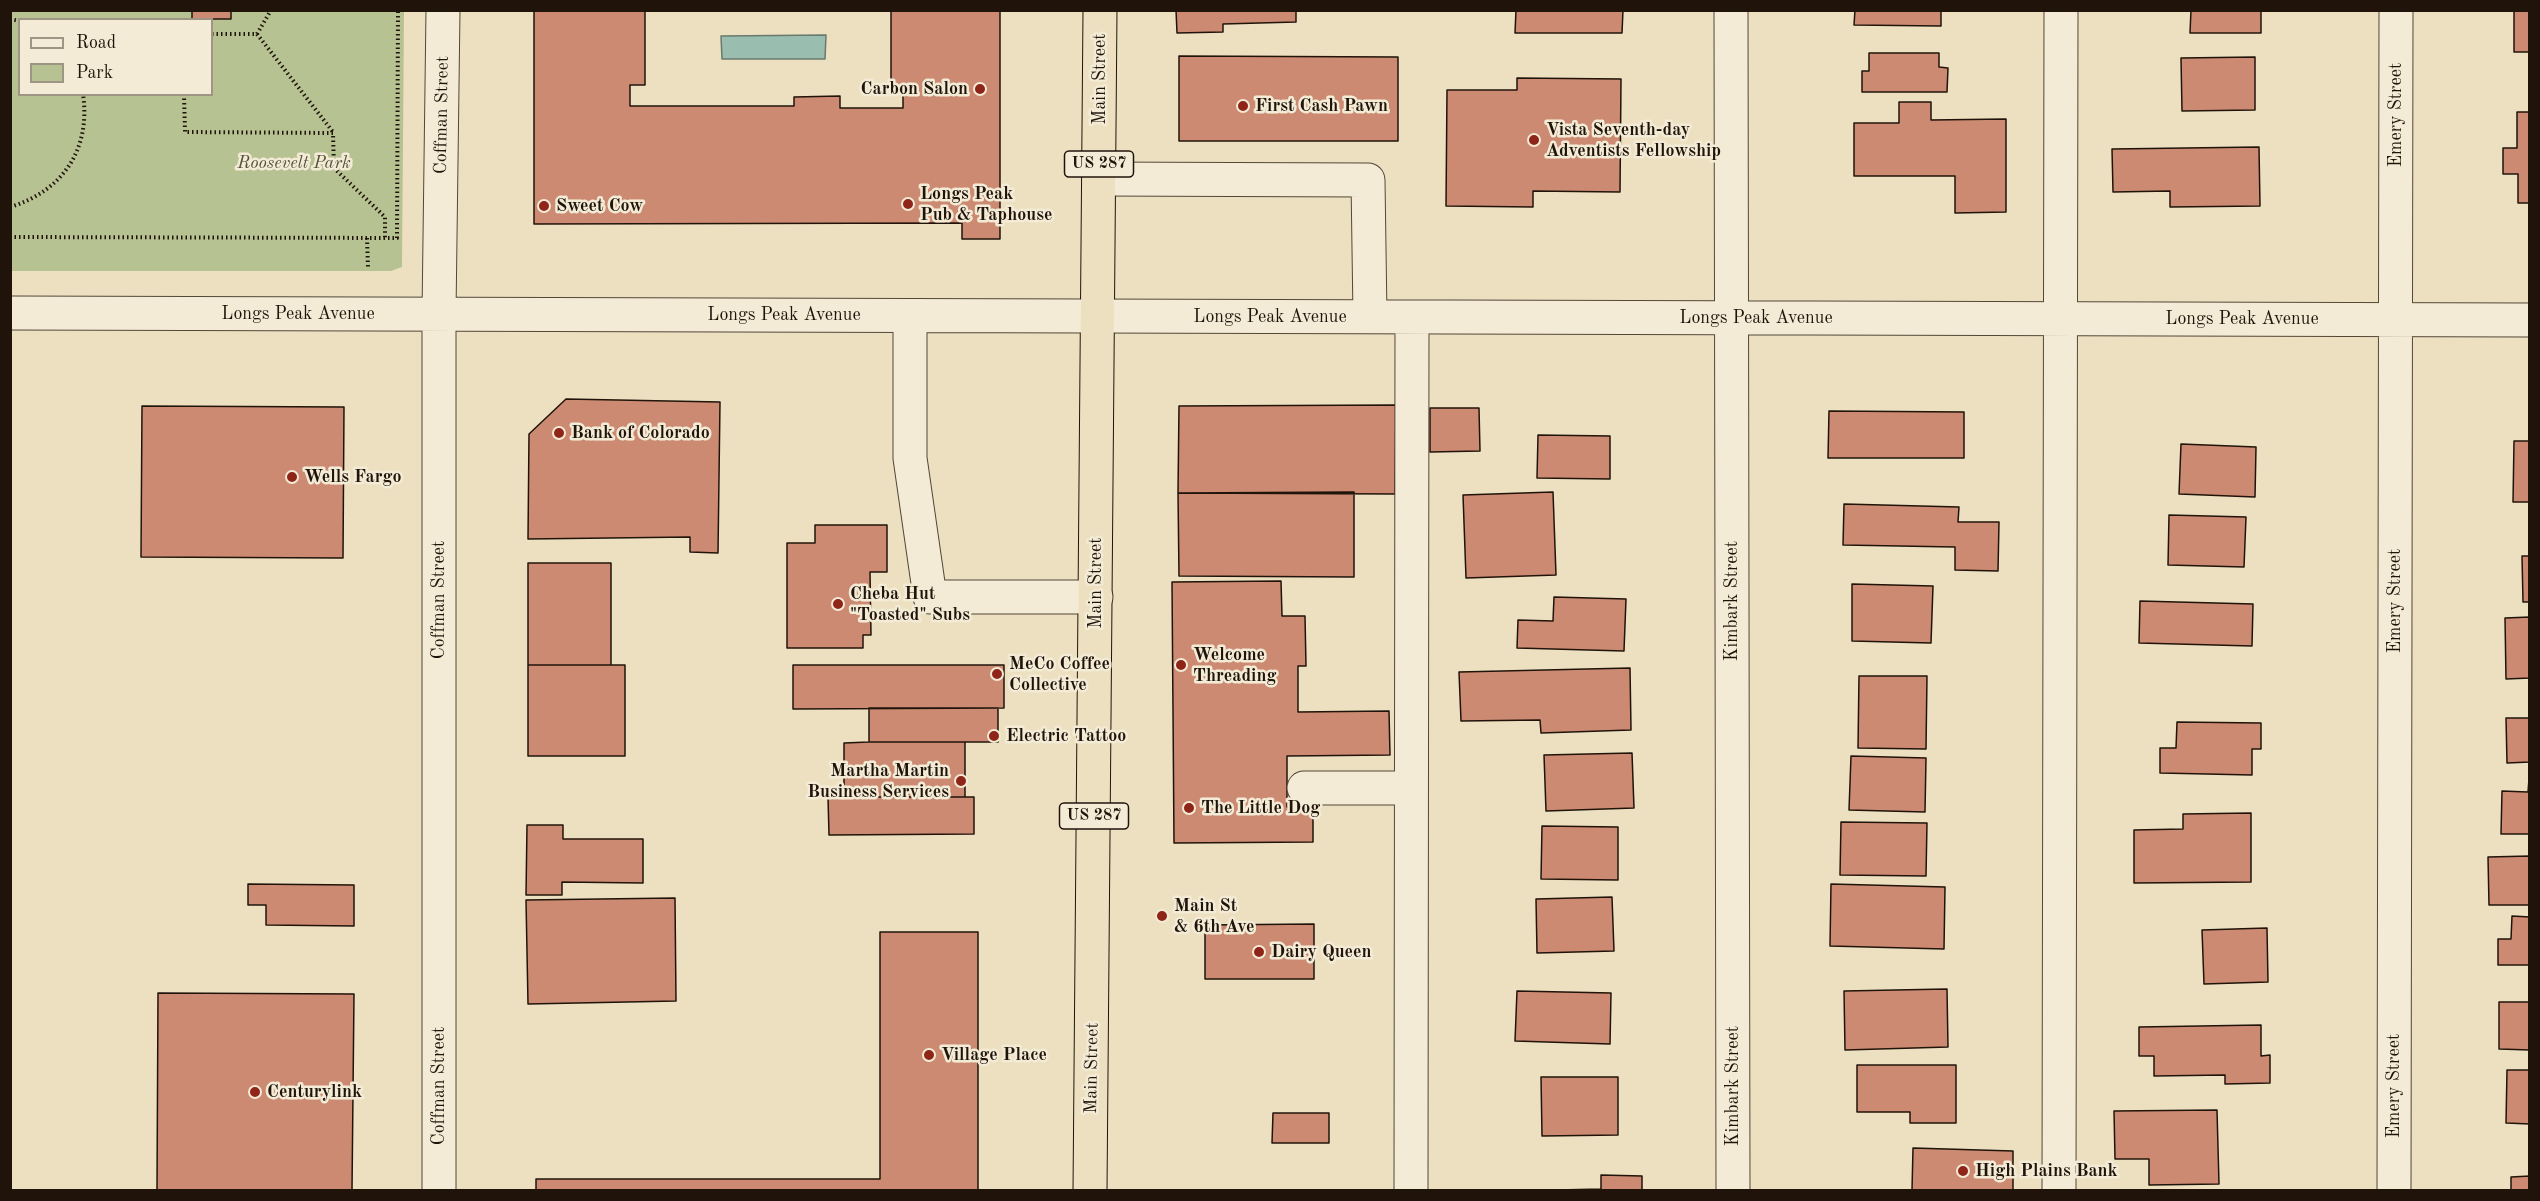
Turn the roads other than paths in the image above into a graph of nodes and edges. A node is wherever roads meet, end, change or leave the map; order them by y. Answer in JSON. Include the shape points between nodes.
{"nodes":[{"id":1,"x":443,"y":10,"type":"edge"},
{"id":2,"x":1100,"y":10,"type":"edge"},
{"id":3,"x":1731,"y":10,"type":"edge"},
{"id":4,"x":2061,"y":10,"type":"edge"},
{"id":5,"x":2396,"y":10,"type":"edge"},
{"id":6,"x":1099,"y":179,"type":"junction"},
{"id":7,"x":10,"y":313,"type":"edge"},
{"id":8,"x":439,"y":314,"type":"junction"},
{"id":9,"x":910,"y":316,"type":"junction"},
{"id":10,"x":1098,"y":316,"type":"junction"},
{"id":11,"x":1370,"y":317,"type":"junction"},
{"id":12,"x":1412,"y":317,"type":"junction"},
{"id":13,"x":1732,"y":318,"type":"junction"},
{"id":14,"x":2059,"y":318,"type":"junction"},
{"id":15,"x":2396,"y":319,"type":"junction"},
{"id":16,"x":2529,"y":320,"type":"edge"},
{"id":17,"x":1096,"y":597,"type":"junction"},
{"id":18,"x":1304,"y":788,"type":"dead end"},
{"id":19,"x":1412,"y":788,"type":"junction"},
{"id":20,"x":439,"y":1191,"type":"edge"},
{"id":21,"x":1090,"y":1191,"type":"edge"},
{"id":22,"x":1411,"y":1191,"type":"edge"},
{"id":23,"x":1733,"y":1191,"type":"edge"},
{"id":24,"x":2059,"y":1191,"type":"edge"},
{"id":25,"x":2394,"y":1191,"type":"edge"}],
"edges":[{"from":1,"to":8,"type":"street","name":"Coffman Street"},
{"from":2,"to":6,"type":"highway","name":"Main Street","number":"US 287"},
{"from":3,"to":13,"type":"street","name":"Kimbark Street"},
{"from":4,"to":14,"type":"street"},
{"from":5,"to":15,"type":"street","name":"Emery Street"},
{"from":6,"to":10,"type":"highway","name":"Main Street","number":"US 287"},
{"from":6,"to":11,"type":"street","via":[[1368,180]]},
{"from":7,"to":8,"type":"street","name":"Longs Peak Avenue"},
{"from":8,"to":9,"type":"street","name":"Longs Peak Avenue"},
{"from":8,"to":20,"type":"street","name":"Coffman Street"},
{"from":9,"to":10,"type":"street","name":"Longs Peak Avenue"},
{"from":9,"to":17,"type":"street","via":[[910,458],[930,597]]},
{"from":10,"to":11,"type":"street","name":"Longs Peak Avenue"},
{"from":10,"to":17,"type":"highway","name":"Main Street","number":"US 287"},
{"from":11,"to":12,"type":"street","name":"Longs Peak Avenue"},
{"from":12,"to":13,"type":"street","name":"Longs Peak Avenue"},
{"from":12,"to":19,"type":"street"},
{"from":13,"to":14,"type":"street","name":"Longs Peak Avenue"},
{"from":13,"to":23,"type":"street","name":"Kimbark Street"},
{"from":14,"to":15,"type":"street","name":"Longs Peak Avenue"},
{"from":14,"to":24,"type":"street"},
{"from":15,"to":16,"type":"street","name":"Longs Peak Avenue"},
{"from":15,"to":25,"type":"street","name":"Emery Street"},
{"from":17,"to":21,"type":"highway","name":"Main Street","number":"US 287"},
{"from":18,"to":19,"type":"street"},
{"from":19,"to":22,"type":"street"}]}
